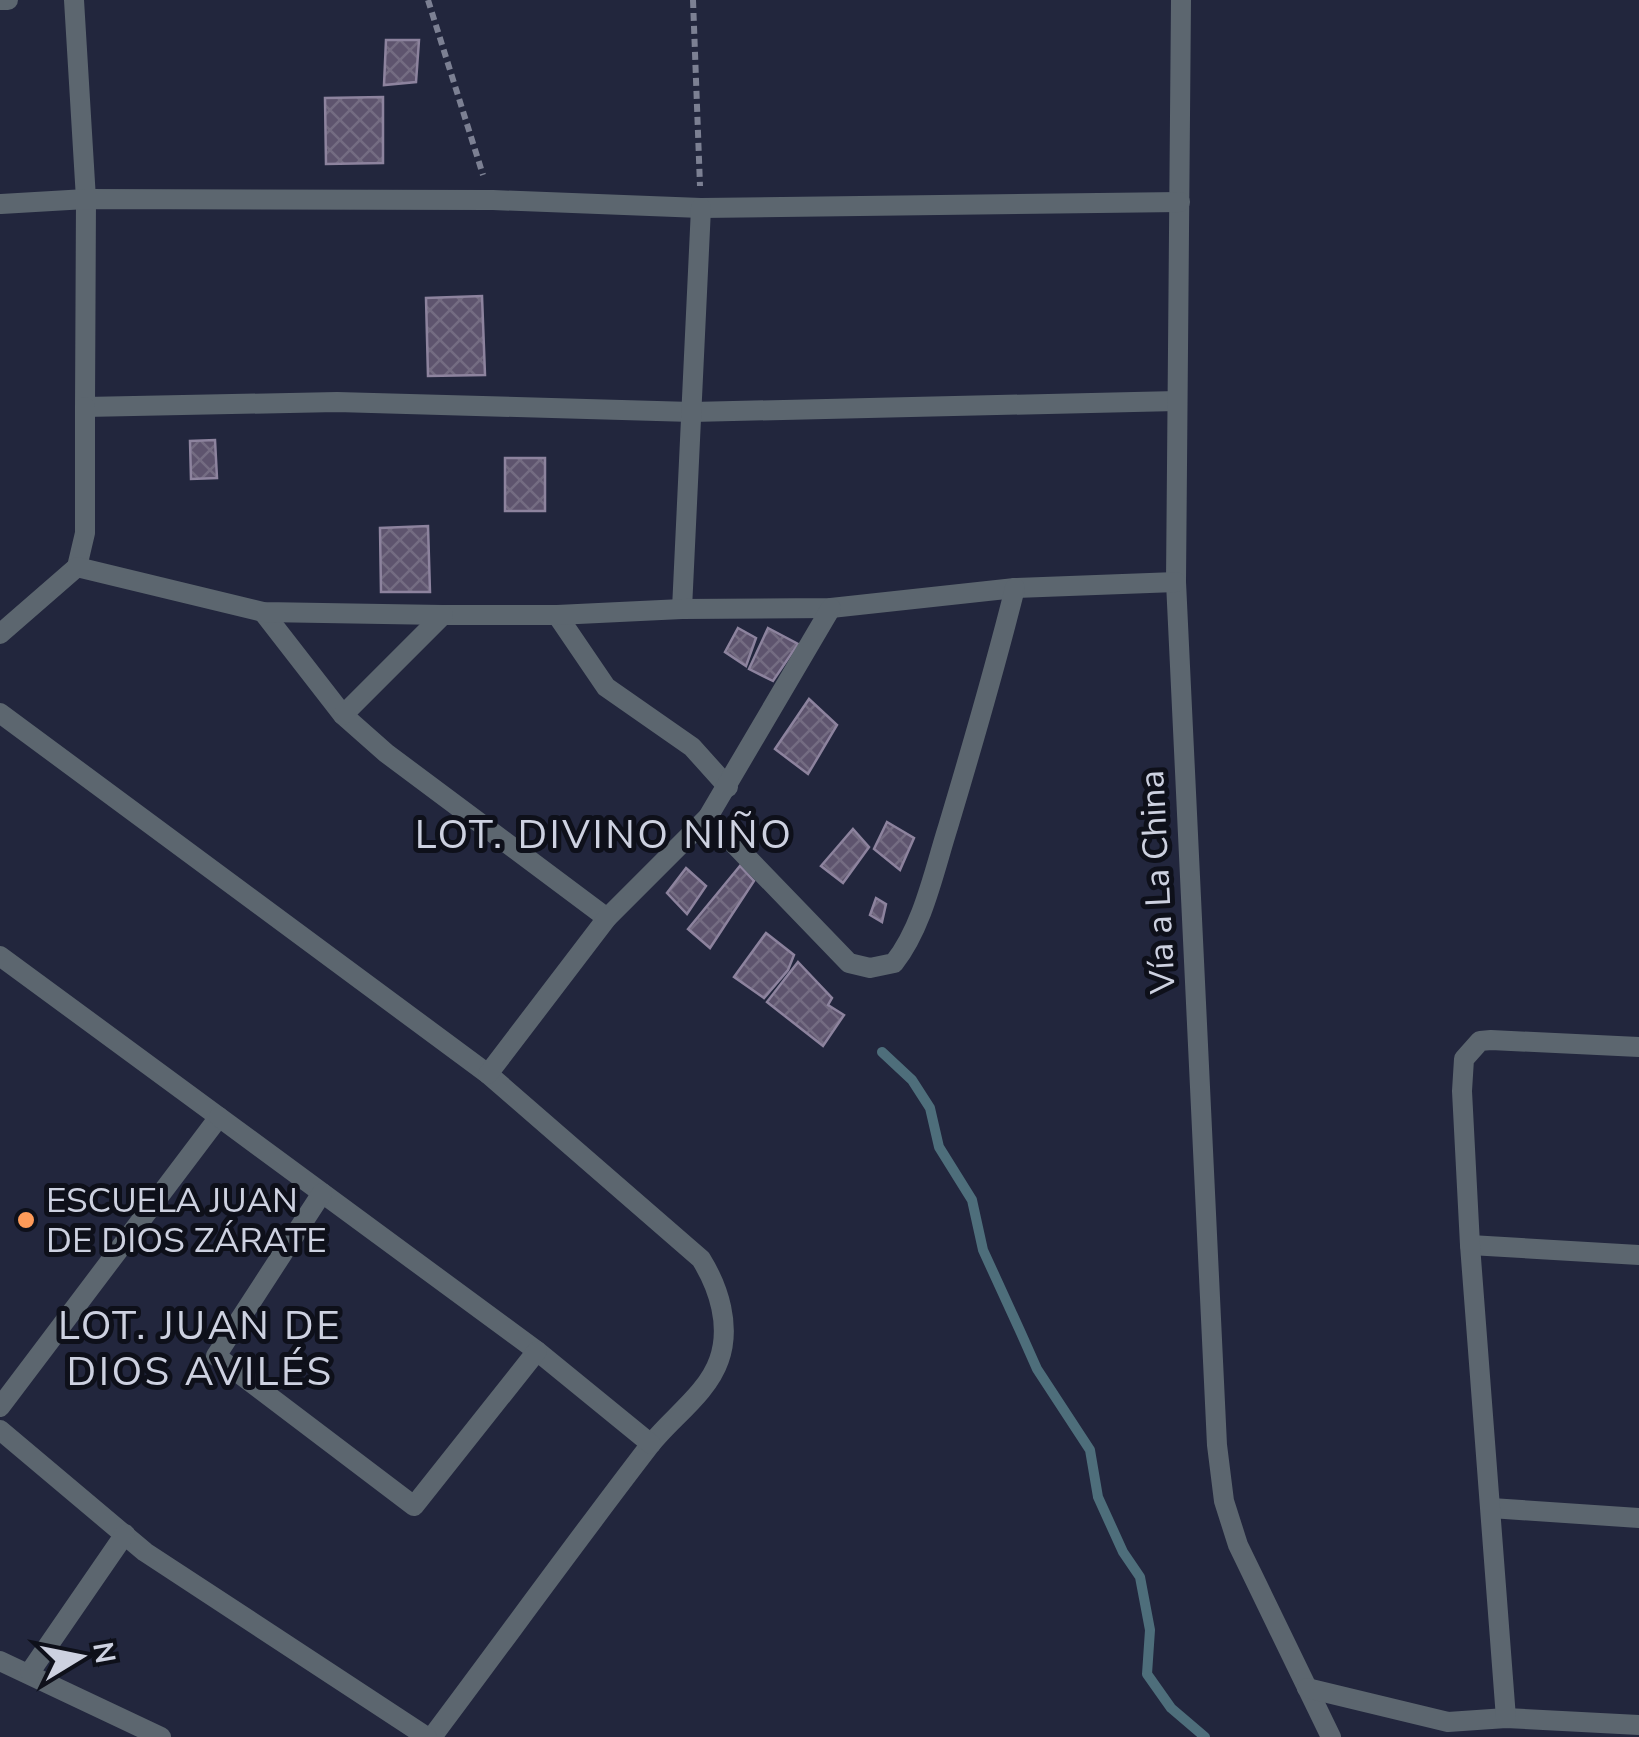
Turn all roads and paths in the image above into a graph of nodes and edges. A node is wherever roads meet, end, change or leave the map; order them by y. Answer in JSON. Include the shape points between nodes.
{"nodes":[{"id":1,"x":0,"y":0,"type":"edge"},
{"id":2,"x":8,"y":0,"type":"edge"},
{"id":3,"x":74,"y":0,"type":"edge"},
{"id":4,"x":428,"y":0,"type":"edge"},
{"id":5,"x":694,"y":0,"type":"edge"},
{"id":6,"x":1182,"y":0,"type":"edge"},
{"id":7,"x":86,"y":199,"type":"junction"},
{"id":8,"x":492,"y":200,"type":"junction"},
{"id":9,"x":1180,"y":202,"type":"junction"},
{"id":10,"x":1,"y":204,"type":"edge"},
{"id":11,"x":701,"y":208,"type":"junction"},
{"id":12,"x":1177,"y":401,"type":"junction"},
{"id":13,"x":85,"y":407,"type":"junction"},
{"id":14,"x":692,"y":412,"type":"junction"},
{"id":15,"x":77,"y":567,"type":"junction"},
{"id":16,"x":1176,"y":582,"type":"junction"},
{"id":17,"x":1014,"y":588,"type":"junction"},
{"id":18,"x":831,"y":608,"type":"junction"},
{"id":19,"x":682,"y":609,"type":"junction"},
{"id":20,"x":263,"y":612,"type":"junction"},
{"id":21,"x":442,"y":614,"type":"junction"},
{"id":22,"x":556,"y":616,"type":"junction"},
{"id":23,"x":0,"y":634,"type":"edge"},
{"id":24,"x":0,"y":713,"type":"edge"},
{"id":25,"x":342,"y":715,"type":"junction"},
{"id":26,"x":728,"y":787,"type":"junction"},
{"id":27,"x":708,"y":817,"type":"junction"},
{"id":28,"x":607,"y":918,"type":"junction"},
{"id":29,"x":0,"y":956,"type":"edge"},
{"id":30,"x":1639,"y":1046,"type":"edge"},
{"id":31,"x":488,"y":1074,"type":"junction"},
{"id":32,"x":219,"y":1117,"type":"junction"},
{"id":33,"x":322,"y":1193,"type":"junction"},
{"id":34,"x":1470,"y":1245,"type":"junction"},
{"id":35,"x":1639,"y":1255,"type":"edge"},
{"id":36,"x":538,"y":1352,"type":"junction"},
{"id":37,"x":0,"y":1407,"type":"edge"},
{"id":38,"x":0,"y":1430,"type":"edge"},
{"id":39,"x":650,"y":1444,"type":"junction"},
{"id":40,"x":1491,"y":1508,"type":"junction"},
{"id":41,"x":1639,"y":1518,"type":"edge"},
{"id":42,"x":125,"y":1534,"type":"junction"},
{"id":43,"x":0,"y":1660,"type":"edge"},
{"id":44,"x":30,"y":1672,"type":"junction"},
{"id":45,"x":1306,"y":1688,"type":"junction"},
{"id":46,"x":1506,"y":1718,"type":"junction"},
{"id":47,"x":1639,"y":1725,"type":"edge"},
{"id":48,"x":1329,"y":1733,"type":"edge"},
{"id":49,"x":161,"y":1737,"type":"edge"},
{"id":50,"x":429,"y":1737,"type":"edge"}],
"edges":[{"from":1,"to":2,"type":"street"},
{"from":3,"to":7,"type":"street"},
{"from":4,"to":8,"type":"path"},
{"from":5,"to":11,"type":"path"},
{"from":6,"to":9,"type":"street","name":"Vía a La China"},
{"from":7,"to":8,"type":"street"},
{"from":7,"to":10,"type":"street"},
{"from":7,"to":13,"type":"street"},
{"from":8,"to":11,"type":"street"},
{"from":9,"to":11,"type":"street"},
{"from":9,"to":12,"type":"street","name":"Vía a La China"},
{"from":11,"to":14,"type":"street"},
{"from":12,"to":14,"type":"street"},
{"from":12,"to":16,"type":"street","name":"Vía a La China"},
{"from":13,"to":14,"type":"street","via":[[337,402]]},
{"from":13,"to":15,"type":"street","via":[[85,533]]},
{"from":14,"to":19,"type":"street"},
{"from":15,"to":20,"type":"street"},
{"from":15,"to":23,"type":"street"},
{"from":16,"to":17,"type":"street"},
{"from":16,"to":45,"type":"street","name":"Vía a La China","via":[[1216,1445],[1238,1544]]},
{"from":17,"to":18,"type":"street"},
{"from":17,"to":27,"type":"street","via":[[932,879],[894,963],[849,963]]},
{"from":18,"to":19,"type":"street"},
{"from":18,"to":26,"type":"street"},
{"from":19,"to":22,"type":"street"},
{"from":20,"to":21,"type":"street"},
{"from":20,"to":25,"type":"street"},
{"from":21,"to":22,"type":"street"},
{"from":21,"to":25,"type":"street"},
{"from":22,"to":26,"type":"street","via":[[606,687],[692,747]]},
{"from":24,"to":31,"type":"street"},
{"from":25,"to":28,"type":"street"},
{"from":26,"to":27,"type":"street"},
{"from":27,"to":28,"type":"street"},
{"from":28,"to":31,"type":"street"},
{"from":29,"to":32,"type":"street"},
{"from":30,"to":34,"type":"street","via":[[1491,1040],[1471,1048],[1462,1073]]},
{"from":31,"to":39,"type":"street","via":[[700,1259],[715,1282],[724,1339],[719,1361]]},
{"from":32,"to":33,"type":"street"},
{"from":32,"to":37,"type":"street"},
{"from":33,"to":36,"type":"street"},
{"from":33,"to":36,"type":"street","via":[[216,1356],[414,1506]]},
{"from":34,"to":35,"type":"street"},
{"from":34,"to":40,"type":"street"},
{"from":36,"to":39,"type":"street"},
{"from":38,"to":42,"type":"street"},
{"from":39,"to":50,"type":"street"},
{"from":40,"to":41,"type":"street"},
{"from":40,"to":46,"type":"street"},
{"from":42,"to":44,"type":"street"},
{"from":42,"to":50,"type":"street"},
{"from":43,"to":44,"type":"street"},
{"from":44,"to":49,"type":"street"},
{"from":45,"to":46,"type":"street","via":[[1435,1720]]},
{"from":45,"to":48,"type":"street","name":"Vía a La China"},
{"from":46,"to":47,"type":"street"}]}
